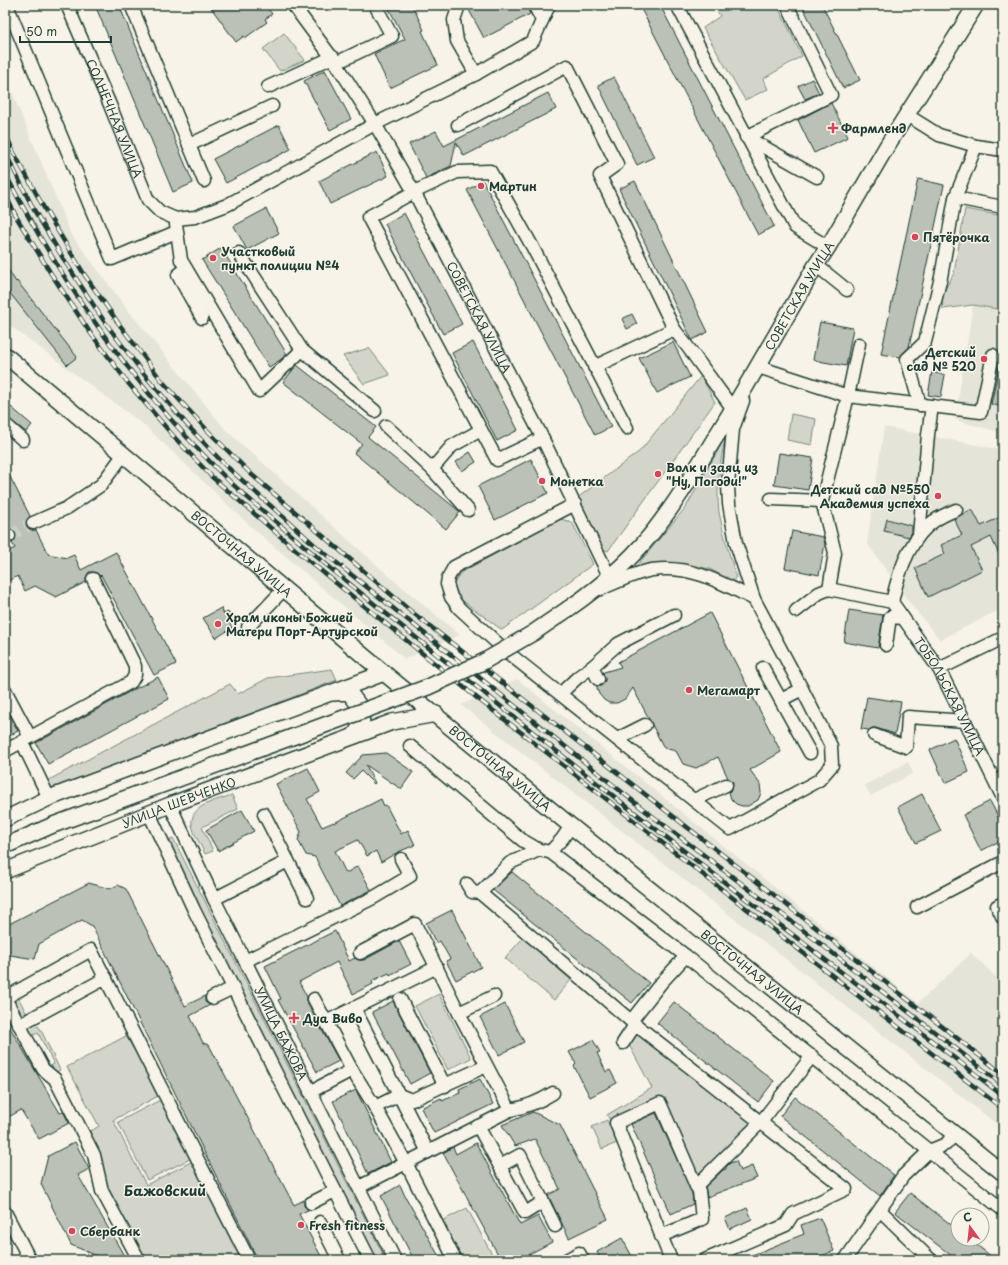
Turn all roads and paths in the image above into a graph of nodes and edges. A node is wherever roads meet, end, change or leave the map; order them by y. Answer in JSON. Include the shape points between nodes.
{"nodes":[{"id":1,"x":7,"y":5,"type":"edge"},
{"id":2,"x":67,"y":5,"type":"edge"},
{"id":3,"x":131,"y":5,"type":"edge"},
{"id":4,"x":293,"y":5,"type":"edge"},
{"id":5,"x":375,"y":5,"type":"edge"},
{"id":6,"x":459,"y":5,"type":"edge"},
{"id":7,"x":534,"y":5,"type":"edge"},
{"id":8,"x":549,"y":5,"type":"edge"},
{"id":9,"x":677,"y":5,"type":"edge"},
{"id":10,"x":787,"y":5,"type":"edge"},
{"id":11,"x":976,"y":5,"type":"edge"},
{"id":12,"x":542,"y":20,"type":"junction"},
{"id":13,"x":335,"y":60,"type":"junction"},
{"id":14,"x":476,"y":74,"type":"junction"},
{"id":15,"x":268,"y":87,"type":"dead end"},
{"id":16,"x":272,"y":106,"type":"dead end"},
{"id":17,"x":907,"y":115,"type":"junction"},
{"id":18,"x":375,"y":124,"type":"junction"},
{"id":19,"x":458,"y":125,"type":"dead end"},
{"id":20,"x":746,"y":137,"type":"junction"},
{"id":21,"x":189,"y":145,"type":"junction"},
{"id":22,"x":976,"y":146,"type":"junction"},
{"id":23,"x":1003,"y":150,"type":"edge"},
{"id":24,"x":817,"y":177,"type":"dead end"},
{"id":25,"x":204,"y":181,"type":"dead end"},
{"id":26,"x":414,"y":192,"type":"junction"},
{"id":27,"x":955,"y":198,"type":"junction"},
{"id":28,"x":1003,"y":207,"type":"edge"},
{"id":29,"x":176,"y":219,"type":"junction"},
{"id":30,"x":176,"y":232,"type":"junction"},
{"id":31,"x":828,"y":247,"type":"junction"},
{"id":32,"x":239,"y":253,"type":"dead end"},
{"id":33,"x":816,"y":265,"type":"junction"},
{"id":34,"x":186,"y":269,"type":"junction"},
{"id":35,"x":847,"y":290,"type":"dead end"},
{"id":36,"x":202,"y":318,"type":"dead end"},
{"id":37,"x":674,"y":329,"type":"junction"},
{"id":38,"x":859,"y":344,"type":"dead end"},
{"id":39,"x":302,"y":350,"type":"junction"},
{"id":40,"x":5,"y":355,"type":"edge"},
{"id":41,"x":993,"y":355,"type":"dead end"},
{"id":42,"x":594,"y":367,"type":"junction"},
{"id":43,"x":758,"y":367,"type":"junction"},
{"id":44,"x":749,"y":382,"type":"junction"},
{"id":45,"x":848,"y":396,"type":"junction"},
{"id":46,"x":926,"y":406,"type":"junction"},
{"id":47,"x":733,"y":408,"type":"junction"},
{"id":48,"x":375,"y":411,"type":"dead end"},
{"id":49,"x":5,"y":424,"type":"edge"},
{"id":50,"x":386,"y":426,"type":"dead end"},
{"id":51,"x":627,"y":428,"type":"dead end"},
{"id":52,"x":481,"y":430,"type":"junction"},
{"id":53,"x":543,"y":438,"type":"junction"},
{"id":54,"x":23,"y":440,"type":"dead end"},
{"id":55,"x":124,"y":454,"type":"junction"},
{"id":56,"x":432,"y":469,"type":"junction"},
{"id":57,"x":771,"y":499,"type":"dead end"},
{"id":58,"x":822,"y":501,"type":"junction"},
{"id":59,"x":575,"y":504,"type":"junction"},
{"id":60,"x":468,"y":510,"type":"dead end"},
{"id":61,"x":956,"y":510,"type":"dead end"},
{"id":62,"x":33,"y":523,"type":"tunnel mouth"},
{"id":63,"x":919,"y":536,"type":"junction"},
{"id":64,"x":609,"y":576,"type":"junction"},
{"id":65,"x":93,"y":579,"type":"dead end"},
{"id":66,"x":284,"y":589,"type":"junction"},
{"id":67,"x":829,"y":589,"type":"junction"},
{"id":68,"x":589,"y":594,"type":"junction"},
{"id":69,"x":754,"y":599,"type":"junction"},
{"id":70,"x":892,"y":602,"type":"junction"},
{"id":71,"x":796,"y":611,"type":"dead end"},
{"id":72,"x":674,"y":615,"type":"dead end"},
{"id":73,"x":903,"y":618,"type":"junction"},
{"id":74,"x":248,"y":627,"type":"dead end"},
{"id":75,"x":1003,"y":638,"type":"edge"},
{"id":76,"x":886,"y":645,"type":"dead end"},
{"id":77,"x":592,"y":667,"type":"junction"},
{"id":78,"x":764,"y":668,"type":"dead end"},
{"id":79,"x":939,"y":669,"type":"junction"},
{"id":80,"x":384,"y":673,"type":"junction"},
{"id":81,"x":598,"y":679,"type":"dead end"},
{"id":82,"x":802,"y":688,"type":"junction"},
{"id":83,"x":5,"y":690,"type":"edge"},
{"id":84,"x":330,"y":693,"type":"junction"},
{"id":85,"x":560,"y":694,"type":"junction"},
{"id":86,"x":781,"y":700,"type":"junction"},
{"id":87,"x":436,"y":714,"type":"junction"},
{"id":88,"x":965,"y":721,"type":"junction"},
{"id":89,"x":645,"y":724,"type":"dead end"},
{"id":90,"x":874,"y":735,"type":"dead end"},
{"id":91,"x":354,"y":736,"type":"junction"},
{"id":92,"x":616,"y":739,"type":"junction"},
{"id":93,"x":26,"y":740,"type":"junction"},
{"id":94,"x":410,"y":746,"type":"dead end"},
{"id":95,"x":5,"y":751,"type":"edge"},
{"id":96,"x":810,"y":753,"type":"dead end"},
{"id":97,"x":726,"y":785,"type":"dead end"},
{"id":98,"x":49,"y":798,"type":"junction"},
{"id":99,"x":1003,"y":798,"type":"edge"},
{"id":100,"x":694,"y":800,"type":"junction"},
{"id":101,"x":170,"y":805,"type":"junction"},
{"id":102,"x":149,"y":813,"type":"junction"},
{"id":103,"x":264,"y":814,"type":"dead end"},
{"id":104,"x":5,"y":819,"type":"edge"},
{"id":105,"x":571,"y":826,"type":"junction"},
{"id":106,"x":5,"y":846,"type":"edge"},
{"id":107,"x":544,"y":851,"type":"junction"},
{"id":108,"x":401,"y":859,"type":"dead end"},
{"id":109,"x":288,"y":861,"type":"junction"},
{"id":110,"x":1003,"y":862,"type":"edge"},
{"id":111,"x":5,"y":871,"type":"edge"},
{"id":112,"x":467,"y":884,"type":"dead end"},
{"id":113,"x":480,"y":893,"type":"junction"},
{"id":114,"x":214,"y":898,"type":"junction"},
{"id":115,"x":307,"y":898,"type":"dead end"},
{"id":116,"x":1003,"y":903,"type":"edge"},
{"id":117,"x":917,"y":907,"type":"dead end"},
{"id":118,"x":1003,"y":918,"type":"edge"},
{"id":119,"x":360,"y":953,"type":"dead end"},
{"id":120,"x":686,"y":956,"type":"junction"},
{"id":121,"x":245,"y":962,"type":"junction"},
{"id":122,"x":437,"y":967,"type":"junction"},
{"id":123,"x":106,"y":978,"type":"junction"},
{"id":124,"x":233,"y":988,"type":"junction"},
{"id":125,"x":494,"y":996,"type":"dead end"},
{"id":126,"x":5,"y":998,"type":"edge"},
{"id":127,"x":212,"y":998,"type":"dead end"},
{"id":128,"x":314,"y":999,"type":"dead end"},
{"id":129,"x":400,"y":999,"type":"dead end"},
{"id":130,"x":354,"y":1008,"type":"junction"},
{"id":131,"x":459,"y":1013,"type":"junction"},
{"id":132,"x":326,"y":1022,"type":"junction"},
{"id":133,"x":633,"y":1023,"type":"junction"},
{"id":134,"x":19,"y":1025,"type":"junction"},
{"id":135,"x":623,"y":1043,"type":"dead end"},
{"id":136,"x":812,"y":1056,"type":"junction"},
{"id":137,"x":486,"y":1066,"type":"junction"},
{"id":138,"x":352,"y":1070,"type":"junction"},
{"id":139,"x":445,"y":1086,"type":"junction"},
{"id":140,"x":310,"y":1092,"type":"junction"},
{"id":141,"x":553,"y":1093,"type":"dead end"},
{"id":142,"x":399,"y":1095,"type":"junction"},
{"id":143,"x":375,"y":1107,"type":"junction"},
{"id":144,"x":510,"y":1110,"type":"junction"},
{"id":145,"x":762,"y":1122,"type":"junction"},
{"id":146,"x":478,"y":1126,"type":"junction"},
{"id":147,"x":954,"y":1135,"type":"junction"},
{"id":148,"x":929,"y":1151,"type":"junction"},
{"id":149,"x":428,"y":1152,"type":"junction"},
{"id":150,"x":500,"y":1166,"type":"junction"},
{"id":151,"x":412,"y":1169,"type":"junction"},
{"id":152,"x":1003,"y":1173,"type":"edge"},
{"id":153,"x":696,"y":1186,"type":"junction"},
{"id":154,"x":359,"y":1187,"type":"junction"},
{"id":155,"x":335,"y":1191,"type":"junction"},
{"id":156,"x":543,"y":1202,"type":"junction"},
{"id":157,"x":311,"y":1203,"type":"dead end"},
{"id":158,"x":880,"y":1210,"type":"junction"},
{"id":159,"x":1003,"y":1210,"type":"edge"},
{"id":160,"x":5,"y":1212,"type":"edge"},
{"id":161,"x":320,"y":1222,"type":"dead end"},
{"id":162,"x":555,"y":1226,"type":"dead end"},
{"id":163,"x":660,"y":1236,"type":"junction"},
{"id":164,"x":30,"y":1260,"type":"edge"},
{"id":165,"x":139,"y":1260,"type":"edge"},
{"id":166,"x":249,"y":1260,"type":"edge"},
{"id":167,"x":339,"y":1260,"type":"edge"},
{"id":168,"x":370,"y":1260,"type":"edge"},
{"id":169,"x":395,"y":1260,"type":"edge"},
{"id":170,"x":455,"y":1260,"type":"edge"},
{"id":171,"x":566,"y":1260,"type":"edge"},
{"id":172,"x":583,"y":1260,"type":"edge"},
{"id":173,"x":671,"y":1260,"type":"edge"},
{"id":174,"x":705,"y":1260,"type":"edge"},
{"id":175,"x":845,"y":1260,"type":"edge"},
{"id":176,"x":931,"y":1260,"type":"edge"}],
"edges":[{"from":1,"to":30,"type":"street","via":[[112,259]]},
{"from":2,"to":29,"type":"street","name":"СОЛНЕЧНАЯ УЛИЦА","via":[[148,200],[160,212]]},
{"from":3,"to":21,"type":"street"},
{"from":4,"to":13,"type":"street","name":"СОВЕТСКАЯ УЛИЦА"},
{"from":5,"to":13,"type":"street","via":[[392,36]]},
{"from":6,"to":14,"type":"street","via":[[454,20],[457,41]]},
{"from":7,"to":12,"type":"street"},
{"from":8,"to":12,"type":"street"},
{"from":9,"to":20,"type":"street"},
{"from":10,"to":20,"type":"street","via":[[831,95]]},
{"from":11,"to":17,"type":"main road","name":"СОВЕТСКАЯ УЛИЦА"},
{"from":12,"to":14,"type":"street","via":[[533,41]]},
{"from":13,"to":15,"type":"street"},
{"from":13,"to":18,"type":"street","name":"СОВЕТСКАЯ УЛИЦА"},
{"from":14,"to":18,"type":"street"},
{"from":16,"to":21,"type":"street"},
{"from":17,"to":22,"type":"street","via":[[939,135]]},
{"from":17,"to":31,"type":"main road","name":"СОВЕТСКАЯ УЛИЦА"},
{"from":18,"to":26,"type":"street","name":"СОВЕТСКАЯ УЛИЦА"},
{"from":18,"to":29,"type":"street","via":[[227,205],[195,217]]},
{"from":19,"to":37,"type":"street","via":[[567,66],[617,164],[600,176]]},
{"from":20,"to":24,"type":"street"},
{"from":20,"to":31,"type":"street","via":[[795,227]]},
{"from":21,"to":25,"type":"street"},
{"from":22,"to":23,"type":"street"},
{"from":22,"to":27,"type":"street"},
{"from":26,"to":42,"type":"street","via":[[457,172],[490,171]]},
{"from":26,"to":52,"type":"street","via":[[368,217]]},
{"from":26,"to":53,"type":"street","name":"СОВЕТСКАЯ УЛИЦА"},
{"from":27,"to":28,"type":"street"},
{"from":27,"to":46,"type":"street","via":[[926,342],[907,359]]},
{"from":29,"to":30,"type":"street"},
{"from":30,"to":34,"type":"street","via":[[180,260]]},
{"from":31,"to":33,"type":"main road","name":"СОВЕТСКАЯ УЛИЦА"},
{"from":32,"to":39,"type":"street"},
{"from":33,"to":35,"type":"street"},
{"from":33,"to":43,"type":"main road","name":"СОВЕТСКАЯ УЛИЦА"},
{"from":34,"to":36,"type":"street","via":[[178,275]]},
{"from":34,"to":39,"type":"street","via":[[259,391]]},
{"from":37,"to":42,"type":"street"},
{"from":37,"to":47,"type":"street"},
{"from":38,"to":45,"type":"street"},
{"from":39,"to":48,"type":"street"},
{"from":40,"to":55,"type":"main road","name":"ВОСТОЧНАЯ УЛИЦА"},
{"from":41,"to":46,"type":"street","via":[[981,412]]},
{"from":42,"to":51,"type":"street"},
{"from":43,"to":44,"type":"main road","name":"СОВЕТСКАЯ УЛИЦА"},
{"from":43,"to":45,"type":"street"},
{"from":44,"to":47,"type":"main road","name":"СОВЕТСКАЯ УЛИЦА"},
{"from":44,"to":69,"type":"street","via":[[733,429],[728,484],[736,543]]},
{"from":45,"to":46,"type":"street"},
{"from":45,"to":58,"type":"street"},
{"from":46,"to":63,"type":"street","via":[[928,435]]},
{"from":47,"to":64,"type":"main road","name":"СОВЕТСКАЯ УЛИЦА","via":[[662,521],[629,559]]},
{"from":49,"to":54,"type":"street"},
{"from":50,"to":56,"type":"street"},
{"from":52,"to":53,"type":"street","via":[[497,460]]},
{"from":52,"to":56,"type":"street","via":[[452,446]]},
{"from":53,"to":59,"type":"street","name":"СОВЕТСКАЯ УЛИЦА"},
{"from":55,"to":62,"type":"street","via":[[101,486],[67,508]]},
{"from":55,"to":66,"type":"main road","name":"ВОСТОЧНАЯ УЛИЦА"},
{"from":56,"to":60,"type":"street"},
{"from":57,"to":58,"type":"street"},
{"from":58,"to":67,"type":"street","via":[[835,552]]},
{"from":59,"to":64,"type":"street","name":"СОВЕТСКАЯ УЛИЦА"},
{"from":59,"to":85,"type":"street","via":[[454,567],[447,584],[451,597],[459,608],[507,652]]},
{"from":61,"to":63,"type":"street","via":[[933,521]]},
{"from":63,"to":70,"type":"street","via":[[906,557]]},
{"from":64,"to":68,"type":"main road","name":"СОВЕТСКАЯ УЛИЦА"},
{"from":65,"to":93,"type":"street","via":[[135,666],[135,675],[131,682]]},
{"from":66,"to":74,"type":"street"},
{"from":66,"to":80,"type":"main road","name":"ВОСТОЧНАЯ УЛИЦА"},
{"from":67,"to":70,"type":"street"},
{"from":67,"to":71,"type":"street","via":[[819,593]]},
{"from":68,"to":69,"type":"street","via":[[629,576],[652,570],[676,569],[723,583]]},
{"from":68,"to":106,"type":"main road","name":"СОВЕТСКАЯ УЛИЦА","bridge":true,"via":[[533,633],[484,662],[428,687],[61,822]]},
{"from":69,"to":82,"type":"street"},
{"from":70,"to":73,"type":"street","name":"ТОБОЛЬСКАЯ УЛИЦА"},
{"from":72,"to":77,"type":"street","via":[[618,644]]},
{"from":73,"to":76,"type":"street","via":[[890,618]]},
{"from":73,"to":79,"type":"street","name":"ТОБОЛЬСКАЯ УЛИЦА"},
{"from":75,"to":79,"type":"street"},
{"from":77,"to":81,"type":"street"},
{"from":77,"to":85,"type":"street"},
{"from":78,"to":86,"type":"street"},
{"from":79,"to":88,"type":"street","name":"ТОБОЛЬСКАЯ УЛИЦА"},
{"from":80,"to":84,"type":"main road"},
{"from":80,"to":87,"type":"main road","name":"ВОСТОЧНАЯ УЛИЦА"},
{"from":82,"to":86,"type":"street"},
{"from":82,"to":100,"type":"street","via":[[831,746],[832,765],[818,780],[730,829]]},
{"from":83,"to":93,"type":"street"},
{"from":84,"to":91,"type":"main road","via":[[349,692],[360,707],[362,724]]},
{"from":84,"to":98,"type":"main road"},
{"from":85,"to":92,"type":"street"},
{"from":86,"to":96,"type":"street"},
{"from":87,"to":91,"type":"main road","name":"УЛИЦА ШЕВЧЕНКО","via":[[392,722]]},
{"from":87,"to":105,"type":"main road","name":"ВОСТОЧНАЯ УЛИЦА"},
{"from":88,"to":90,"type":"street","via":[[908,717],[906,747]]},
{"from":88,"to":99,"type":"street","name":"ТОБОЛЬСКАЯ УЛИЦА"},
{"from":89,"to":92,"type":"street"},
{"from":91,"to":101,"type":"main road","name":"УЛИЦА ШЕВЧЕНКО"},
{"from":92,"to":100,"type":"street"},
{"from":93,"to":95,"type":"street"},
{"from":93,"to":98,"type":"street"},
{"from":94,"to":107,"type":"street","via":[[522,840]]},
{"from":97,"to":100,"type":"street"},
{"from":98,"to":104,"type":"main road"},
{"from":101,"to":102,"type":"main road","name":"УЛИЦА ШЕВЧЕНКО"},
{"from":101,"to":114,"type":"street","name":"УЛИЦА БАЖОВА"},
{"from":102,"to":111,"type":"main road","name":"УЛИЦА ШЕВЧЕНКО"},
{"from":102,"to":124,"type":"street","name":"УЛИЦА БАЖОВА"},
{"from":103,"to":109,"type":"street"},
{"from":105,"to":107,"type":"street","via":[[562,839]]},
{"from":105,"to":147,"type":"main road","name":"ВОСТОЧНАЯ УЛИЦА"},
{"from":107,"to":113,"type":"street","via":[[510,863]]},
{"from":107,"to":120,"type":"street"},
{"from":108,"to":121,"type":"street","via":[[410,876],[373,898]]},
{"from":109,"to":114,"type":"street"},
{"from":109,"to":115,"type":"street"},
{"from":110,"to":117,"type":"street"},
{"from":112,"to":113,"type":"street","via":[[472,892]]},
{"from":113,"to":133,"type":"street"},
{"from":114,"to":121,"type":"street","name":"УЛИЦА БАЖОВА"},
{"from":116,"to":118,"type":"street","via":[[998,906]]},
{"from":119,"to":122,"type":"street","via":[[415,924]]},
{"from":120,"to":133,"type":"street","via":[[661,983]]},
{"from":120,"to":136,"type":"street"},
{"from":121,"to":140,"type":"street","name":"УЛИЦА БАЖОВА"},
{"from":122,"to":130,"type":"street"},
{"from":122,"to":131,"type":"street"},
{"from":123,"to":126,"type":"street","via":[[91,950]]},
{"from":123,"to":134,"type":"street"},
{"from":123,"to":166,"type":"street"},
{"from":124,"to":127,"type":"street"},
{"from":124,"to":155,"type":"street","name":"УЛИЦА БАЖОВА"},
{"from":125,"to":131,"type":"street"},
{"from":126,"to":134,"type":"street"},
{"from":128,"to":132,"type":"street"},
{"from":129,"to":139,"type":"street"},
{"from":130,"to":132,"type":"street"},
{"from":130,"to":142,"type":"street"},
{"from":131,"to":137,"type":"street"},
{"from":132,"to":138,"type":"street"},
{"from":133,"to":135,"type":"street"},
{"from":133,"to":145,"type":"street"},
{"from":134,"to":165,"type":"street","via":[[43,1069],[54,1079],[91,1149],[102,1191]]},
{"from":136,"to":145,"type":"street"},
{"from":136,"to":148,"type":"street"},
{"from":137,"to":139,"type":"street"},
{"from":137,"to":144,"type":"street"},
{"from":138,"to":140,"type":"street"},
{"from":138,"to":143,"type":"street"},
{"from":139,"to":142,"type":"street","via":[[412,1100]]},
{"from":140,"to":154,"type":"street","name":"УЛИЦА БАЖОВА"},
{"from":141,"to":144,"type":"street","via":[[526,1107]]},
{"from":142,"to":143,"type":"street"},
{"from":142,"to":149,"type":"street"},
{"from":143,"to":151,"type":"street"},
{"from":144,"to":146,"type":"street"},
{"from":145,"to":153,"type":"street"},
{"from":145,"to":174,"type":"street","via":[[846,1189],[793,1214],[786,1225]]},
{"from":146,"to":149,"type":"street"},
{"from":146,"to":150,"type":"street"},
{"from":147,"to":148,"type":"street","via":[[946,1144]]},
{"from":147,"to":152,"type":"main road","name":"ВОСТОЧНАЯ УЛИЦА"},
{"from":148,"to":158,"type":"street","via":[[903,1176]]},
{"from":148,"to":159,"type":"street"},
{"from":149,"to":151,"type":"street"},
{"from":150,"to":156,"type":"street","via":[[525,1213]]},
{"from":150,"to":156,"type":"street","via":[[520,1155]]},
{"from":151,"to":154,"type":"street"},
{"from":151,"to":170,"type":"street"},
{"from":153,"to":163,"type":"street","via":[[699,1191],[702,1219]]},
{"from":153,"to":163,"type":"street","via":[[660,1103],[616,1123]]},
{"from":154,"to":169,"type":"street","name":"УЛИЦА БАЖОВА"},
{"from":155,"to":157,"type":"street"},
{"from":155,"to":168,"type":"street","name":"УЛИЦА БАЖОВА"},
{"from":156,"to":162,"type":"street"},
{"from":158,"to":175,"type":"street"},
{"from":158,"to":176,"type":"street"},
{"from":160,"to":164,"type":"street"},
{"from":161,"to":167,"type":"street"},
{"from":163,"to":173,"type":"street"},
{"from":171,"to":172,"type":"street","via":[[579,1253]]}]}
